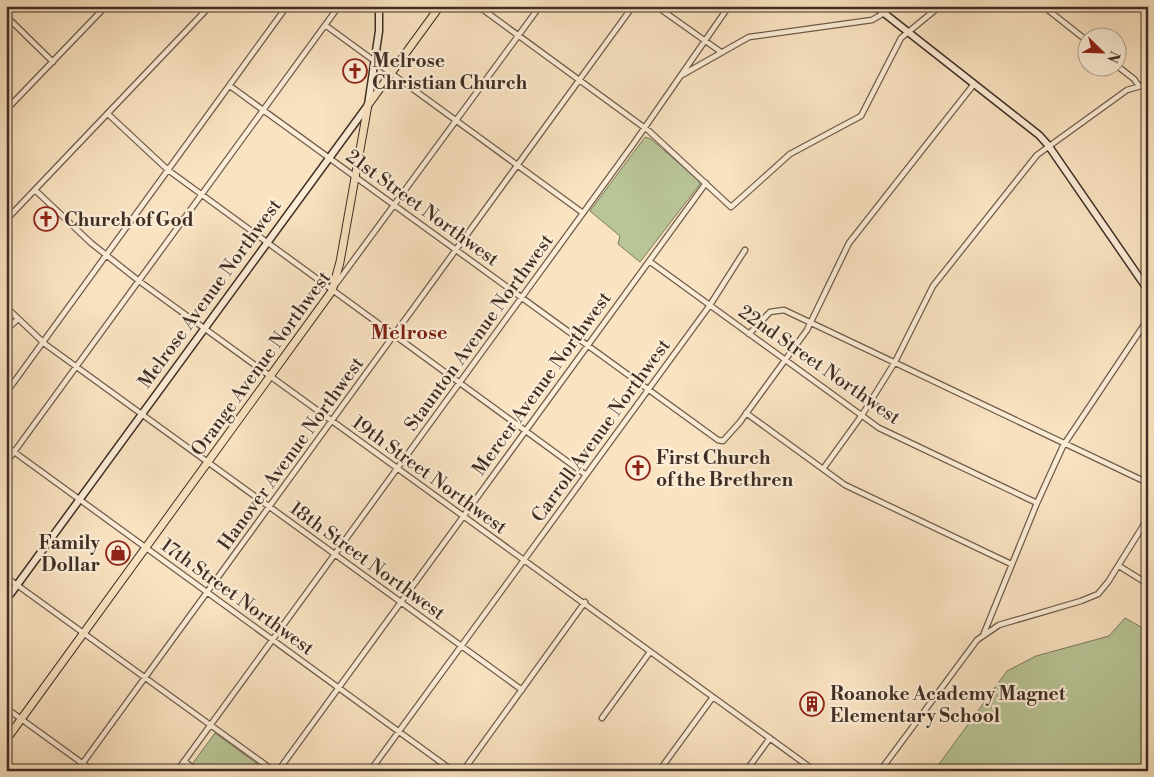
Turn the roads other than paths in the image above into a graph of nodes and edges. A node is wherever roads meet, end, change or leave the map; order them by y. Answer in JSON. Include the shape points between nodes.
{"nodes":[{"id":1,"x":106,"y":6,"type":"edge"},
{"id":2,"x":210,"y":6,"type":"edge"},
{"id":3,"x":287,"y":6,"type":"edge"},
{"id":4,"x":339,"y":6,"type":"edge"},
{"id":5,"x":379,"y":6,"type":"edge"},
{"id":6,"x":440,"y":6,"type":"edge"},
{"id":7,"x":478,"y":6,"type":"edge"},
{"id":8,"x":540,"y":6,"type":"edge"},
{"id":9,"x":633,"y":6,"type":"edge"},
{"id":10,"x":656,"y":6,"type":"edge"},
{"id":11,"x":729,"y":6,"type":"edge"},
{"id":12,"x":875,"y":6,"type":"edge"},
{"id":13,"x":940,"y":6,"type":"edge"},
{"id":14,"x":1043,"y":6,"type":"edge"},
{"id":15,"x":884,"y":13,"type":"junction"},
{"id":16,"x":6,"y":16,"type":"edge"},
{"id":17,"x":325,"y":24,"type":"junction"},
{"id":18,"x":907,"y":32,"type":"junction"},
{"id":19,"x":1076,"y":32,"type":"edge"},
{"id":20,"x":518,"y":36,"type":"junction"},
{"id":21,"x":704,"y":41,"type":"junction"},
{"id":22,"x":721,"y":52,"type":"junction"},
{"id":23,"x":375,"y":60,"type":"junction"},
{"id":24,"x":53,"y":62,"type":"junction"},
{"id":25,"x":392,"y":73,"type":"junction"},
{"id":26,"x":1126,"y":73,"type":"edge"},
{"id":27,"x":681,"y":76,"type":"junction"},
{"id":28,"x":580,"y":80,"type":"junction"},
{"id":29,"x":974,"y":84,"type":"junction"},
{"id":30,"x":1148,"y":84,"type":"edge"},
{"id":31,"x":230,"y":86,"type":"junction"},
{"id":32,"x":1139,"y":86,"type":"junction"},
{"id":33,"x":368,"y":105,"type":"junction"},
{"id":34,"x":6,"y":110,"type":"edge"},
{"id":35,"x":263,"y":110,"type":"junction"},
{"id":36,"x":108,"y":114,"type":"junction"},
{"id":37,"x":456,"y":120,"type":"junction"},
{"id":38,"x":645,"y":128,"type":"junction"},
{"id":39,"x":1048,"y":145,"type":"junction"},
{"id":40,"x":328,"y":157,"type":"junction"},
{"id":41,"x":518,"y":166,"type":"junction"},
{"id":42,"x":168,"y":170,"type":"junction"},
{"id":43,"x":354,"y":176,"type":"junction"},
{"id":44,"x":706,"y":184,"type":"junction"},
{"id":45,"x":35,"y":190,"type":"junction"},
{"id":46,"x":201,"y":195,"type":"junction"},
{"id":47,"x":395,"y":205,"type":"junction"},
{"id":48,"x":583,"y":213,"type":"junction"},
{"id":49,"x":6,"y":220,"type":"edge"},
{"id":50,"x":266,"y":243,"type":"junction"},
{"id":51,"x":456,"y":250,"type":"junction"},
{"id":52,"x":744,"y":250,"type":"dead end"},
{"id":53,"x":105,"y":255,"type":"junction"},
{"id":54,"x":649,"y":261,"type":"junction"},
{"id":55,"x":138,"y":281,"type":"junction"},
{"id":56,"x":334,"y":288,"type":"junction"},
{"id":57,"x":1148,"y":290,"type":"edge"},
{"id":58,"x":522,"y":297,"type":"junction"},
{"id":59,"x":710,"y":305,"type":"junction"},
{"id":60,"x":6,"y":307,"type":"edge"},
{"id":61,"x":18,"y":319,"type":"junction"},
{"id":62,"x":1148,"y":319,"type":"edge"},
{"id":63,"x":811,"y":323,"type":"junction"},
{"id":64,"x":204,"y":328,"type":"junction"},
{"id":65,"x":6,"y":330,"type":"edge"},
{"id":66,"x":750,"y":334,"type":"junction"},
{"id":67,"x":394,"y":336,"type":"junction"},
{"id":68,"x":43,"y":342,"type":"junction"},
{"id":69,"x":587,"y":346,"type":"junction"},
{"id":70,"x":784,"y":360,"type":"junction"},
{"id":71,"x":895,"y":362,"type":"junction"},
{"id":72,"x":76,"y":367,"type":"junction"},
{"id":73,"x":270,"y":376,"type":"junction"},
{"id":74,"x":460,"y":383,"type":"junction"},
{"id":75,"x":648,"y":389,"type":"junction"},
{"id":76,"x":6,"y":393,"type":"edge"},
{"id":77,"x":746,"y":413,"type":"junction"},
{"id":78,"x":142,"y":414,"type":"junction"},
{"id":79,"x":862,"y":416,"type":"junction"},
{"id":80,"x":332,"y":421,"type":"junction"},
{"id":81,"x":525,"y":431,"type":"junction"},
{"id":82,"x":1066,"y":443,"type":"junction"},
{"id":83,"x":6,"y":446,"type":"edge"},
{"id":84,"x":14,"y":452,"type":"junction"},
{"id":85,"x":208,"y":462,"type":"junction"},
{"id":86,"x":6,"y":463,"type":"edge"},
{"id":87,"x":397,"y":469,"type":"junction"},
{"id":88,"x":823,"y":469,"type":"junction"},
{"id":89,"x":586,"y":475,"type":"junction"},
{"id":90,"x":1148,"y":483,"type":"edge"},
{"id":91,"x":79,"y":499,"type":"junction"},
{"id":92,"x":1037,"y":503,"type":"junction"},
{"id":93,"x":269,"y":507,"type":"junction"},
{"id":94,"x":463,"y":516,"type":"junction"},
{"id":95,"x":1148,"y":518,"type":"edge"},
{"id":96,"x":146,"y":547,"type":"junction"},
{"id":97,"x":335,"y":554,"type":"junction"},
{"id":98,"x":524,"y":560,"type":"junction"},
{"id":99,"x":1011,"y":564,"type":"junction"},
{"id":100,"x":1119,"y":566,"type":"junction"},
{"id":101,"x":6,"y":577,"type":"edge"},
{"id":102,"x":1148,"y":584,"type":"edge"},
{"id":103,"x":17,"y":585,"type":"junction"},
{"id":104,"x":207,"y":592,"type":"junction"},
{"id":105,"x":6,"y":600,"type":"edge"},
{"id":106,"x":400,"y":602,"type":"junction"},
{"id":107,"x":585,"y":602,"type":"junction"},
{"id":108,"x":84,"y":632,"type":"junction"},
{"id":109,"x":984,"y":634,"type":"junction"},
{"id":110,"x":273,"y":640,"type":"junction"},
{"id":111,"x":461,"y":647,"type":"junction"},
{"id":112,"x":650,"y":652,"type":"junction"},
{"id":113,"x":145,"y":678,"type":"junction"},
{"id":114,"x":338,"y":688,"type":"junction"},
{"id":115,"x":522,"y":690,"type":"junction"},
{"id":116,"x":713,"y":697,"type":"junction"},
{"id":117,"x":6,"y":708,"type":"edge"},
{"id":118,"x":22,"y":718,"type":"junction"},
{"id":119,"x":602,"y":718,"type":"dead end"},
{"id":120,"x":211,"y":725,"type":"junction"},
{"id":121,"x":399,"y":732,"type":"junction"},
{"id":122,"x":770,"y":738,"type":"junction"},
{"id":123,"x":6,"y":740,"type":"edge"},
{"id":124,"x":184,"y":761,"type":"junction"},
{"id":125,"x":83,"y":763,"type":"junction"},
{"id":126,"x":77,"y":771,"type":"edge"},
{"id":127,"x":93,"y":771,"type":"edge"},
{"id":128,"x":177,"y":771,"type":"edge"},
{"id":129,"x":197,"y":771,"type":"edge"},
{"id":130,"x":274,"y":771,"type":"edge"},
{"id":131,"x":278,"y":771,"type":"edge"},
{"id":132,"x":370,"y":771,"type":"edge"},
{"id":133,"x":453,"y":771,"type":"edge"},
{"id":134,"x":463,"y":771,"type":"edge"},
{"id":135,"x":660,"y":771,"type":"edge"},
{"id":136,"x":746,"y":771,"type":"edge"},
{"id":137,"x":815,"y":771,"type":"edge"},
{"id":138,"x":880,"y":771,"type":"edge"}],
"edges":[{"from":1,"to":24,"type":"street"},
{"from":2,"to":36,"type":"street"},
{"from":3,"to":31,"type":"street"},
{"from":4,"to":17,"type":"street"},
{"from":5,"to":23,"type":"street","via":[[380,31]]},
{"from":6,"to":25,"type":"main road","name":"Melrose Avenue Northwest"},
{"from":7,"to":20,"type":"street"},
{"from":8,"to":20,"type":"street","name":"Orange Avenue Northwest"},
{"from":9,"to":28,"type":"street","name":"Hanover Avenue Northwest"},
{"from":10,"to":21,"type":"street"},
{"from":11,"to":21,"type":"street","name":"Staunton Avenue Northwest"},
{"from":12,"to":15,"type":"street"},
{"from":13,"to":18,"type":"street"},
{"from":14,"to":19,"type":"street"},
{"from":15,"to":18,"type":"street"},
{"from":15,"to":22,"type":"street","via":[[872,20],[759,34]]},
{"from":16,"to":24,"type":"street"},
{"from":17,"to":23,"type":"street"},
{"from":17,"to":35,"type":"street"},
{"from":18,"to":29,"type":"street"},
{"from":18,"to":44,"type":"street","via":[[861,116],[790,154],[731,207]]},
{"from":20,"to":28,"type":"street"},
{"from":20,"to":37,"type":"street","name":"Orange Avenue Northwest"},
{"from":21,"to":22,"type":"street"},
{"from":21,"to":27,"type":"street","name":"Staunton Avenue Northwest"},
{"from":22,"to":27,"type":"street"},
{"from":23,"to":25,"type":"street"},
{"from":23,"to":33,"type":"street"},
{"from":24,"to":34,"type":"street"},
{"from":25,"to":33,"type":"main road","name":"Melrose Avenue Northwest"},
{"from":25,"to":37,"type":"street"},
{"from":26,"to":32,"type":"street"},
{"from":27,"to":38,"type":"street","name":"Staunton Avenue Northwest"},
{"from":28,"to":38,"type":"street"},
{"from":28,"to":41,"type":"street","name":"Hanover Avenue Northwest"},
{"from":29,"to":39,"type":"street"},
{"from":29,"to":63,"type":"street","via":[[849,243]]},
{"from":30,"to":32,"type":"street"},
{"from":31,"to":35,"type":"street","name":"21st Street Northwest"},
{"from":31,"to":42,"type":"street"},
{"from":32,"to":39,"type":"street","via":[[1127,90]]},
{"from":33,"to":40,"type":"street","name":"Melrose Avenue Northwest"},
{"from":33,"to":43,"type":"main road"},
{"from":35,"to":40,"type":"street","name":"21st Street Northwest"},
{"from":35,"to":46,"type":"street"},
{"from":36,"to":42,"type":"street"},
{"from":36,"to":45,"type":"street"},
{"from":37,"to":41,"type":"street"},
{"from":37,"to":47,"type":"street","name":"Orange Avenue Northwest"},
{"from":38,"to":44,"type":"street"},
{"from":38,"to":48,"type":"street","name":"Staunton Avenue Northwest"},
{"from":39,"to":57,"type":"street"},
{"from":39,"to":71,"type":"street","via":[[933,286]]},
{"from":40,"to":43,"type":"street","name":"21st Street Northwest"},
{"from":40,"to":50,"type":"street","name":"Melrose Avenue Northwest"},
{"from":41,"to":48,"type":"street"},
{"from":41,"to":51,"type":"street","name":"Hanover Avenue Northwest"},
{"from":42,"to":46,"type":"street"},
{"from":42,"to":53,"type":"street"},
{"from":43,"to":47,"type":"street","name":"21st Street Northwest"},
{"from":43,"to":56,"type":"main road"},
{"from":44,"to":54,"type":"street","name":"Mercer Avenue Northwest"},
{"from":45,"to":49,"type":"street"},
{"from":45,"to":53,"type":"street","name":"19th Street Northwest"},
{"from":46,"to":50,"type":"street"},
{"from":46,"to":55,"type":"street"},
{"from":47,"to":51,"type":"street","name":"21st Street Northwest"},
{"from":47,"to":56,"type":"street","name":"Orange Avenue Northwest"},
{"from":48,"to":58,"type":"street","name":"Staunton Avenue Northwest"},
{"from":50,"to":56,"type":"street"},
{"from":50,"to":64,"type":"street","name":"Melrose Avenue Northwest"},
{"from":51,"to":58,"type":"street","name":"21st Street Northwest"},
{"from":51,"to":67,"type":"street","name":"Hanover Avenue Northwest"},
{"from":52,"to":59,"type":"street","name":"Carroll Avenue Northwest"},
{"from":53,"to":55,"type":"street","name":"19th Street Northwest"},
{"from":53,"to":68,"type":"street"},
{"from":54,"to":59,"type":"street","name":"22nd Street Northwest"},
{"from":54,"to":69,"type":"street","name":"Mercer Avenue Northwest"},
{"from":55,"to":64,"type":"street","name":"19th Street Northwest"},
{"from":55,"to":72,"type":"street"},
{"from":56,"to":67,"type":"street"},
{"from":56,"to":73,"type":"main road","name":"Orange Avenue Northwest"},
{"from":58,"to":69,"type":"street","name":"21st Street Northwest"},
{"from":58,"to":74,"type":"street","name":"Staunton Avenue Northwest"},
{"from":59,"to":66,"type":"street","name":"22nd Street Northwest"},
{"from":59,"to":75,"type":"street","name":"Carroll Avenue Northwest"},
{"from":60,"to":61,"type":"street","name":"18th Street Northwest"},
{"from":61,"to":65,"type":"street"},
{"from":61,"to":68,"type":"street","name":"18th Street Northwest"},
{"from":62,"to":82,"type":"street"},
{"from":63,"to":66,"type":"street","via":[[784,310],[775,310],[762,318]]},
{"from":63,"to":70,"type":"street"},
{"from":63,"to":71,"type":"street"},
{"from":64,"to":73,"type":"street","name":"19th Street Northwest"},
{"from":64,"to":78,"type":"street","name":"Melrose Avenue Northwest"},
{"from":66,"to":70,"type":"street","name":"22nd Street Northwest"},
{"from":67,"to":74,"type":"street"},
{"from":67,"to":80,"type":"street","name":"Hanover Avenue Northwest"},
{"from":68,"to":72,"type":"street","name":"18th Street Northwest"},
{"from":68,"to":76,"type":"street"},
{"from":69,"to":75,"type":"street","name":"21st Street Northwest"},
{"from":69,"to":81,"type":"street","name":"Mercer Avenue Northwest"},
{"from":70,"to":77,"type":"street"},
{"from":70,"to":79,"type":"street","name":"22nd Street Northwest"},
{"from":71,"to":79,"type":"street"},
{"from":71,"to":82,"type":"street"},
{"from":72,"to":78,"type":"street","name":"18th Street Northwest"},
{"from":72,"to":84,"type":"street"},
{"from":73,"to":80,"type":"street","name":"19th Street Northwest"},
{"from":73,"to":85,"type":"main road","name":"Orange Avenue Northwest"},
{"from":74,"to":81,"type":"street"},
{"from":74,"to":87,"type":"street","name":"Staunton Avenue Northwest"},
{"from":75,"to":77,"type":"street","name":"21st Street Northwest","via":[[720,441],[728,437]]},
{"from":75,"to":89,"type":"street","name":"Carroll Avenue Northwest"},
{"from":77,"to":88,"type":"street"},
{"from":78,"to":85,"type":"street","name":"18th Street Northwest"},
{"from":78,"to":91,"type":"street","name":"Melrose Avenue Northwest"},
{"from":79,"to":88,"type":"street"},
{"from":79,"to":92,"type":"street","name":"22nd Street Northwest","via":[[880,428]]},
{"from":80,"to":87,"type":"street","name":"19th Street Northwest"},
{"from":80,"to":93,"type":"street","name":"Hanover Avenue Northwest"},
{"from":81,"to":89,"type":"street"},
{"from":81,"to":94,"type":"street","name":"Mercer Avenue Northwest"},
{"from":82,"to":90,"type":"street"},
{"from":82,"to":92,"type":"street"},
{"from":83,"to":84,"type":"street","name":"17th Street Northwest"},
{"from":84,"to":86,"type":"street"},
{"from":84,"to":91,"type":"street","name":"17th Street Northwest"},
{"from":85,"to":93,"type":"street","name":"18th Street Northwest"},
{"from":85,"to":96,"type":"main road","name":"Orange Avenue Northwest"},
{"from":87,"to":94,"type":"street","name":"19th Street Northwest"},
{"from":87,"to":97,"type":"street","name":"Staunton Avenue Northwest"},
{"from":88,"to":99,"type":"street","via":[[845,484]]},
{"from":89,"to":98,"type":"street","name":"Carroll Avenue Northwest"},
{"from":91,"to":96,"type":"street","name":"17th Street Northwest"},
{"from":91,"to":103,"type":"street","name":"Melrose Avenue Northwest"},
{"from":92,"to":99,"type":"street"},
{"from":93,"to":97,"type":"street","name":"18th Street Northwest"},
{"from":93,"to":104,"type":"street","name":"Hanover Avenue Northwest"},
{"from":94,"to":98,"type":"street","name":"19th Street Northwest"},
{"from":94,"to":106,"type":"street","name":"Mercer Avenue Northwest"},
{"from":95,"to":100,"type":"street"},
{"from":96,"to":104,"type":"street","name":"17th Street Northwest"},
{"from":96,"to":108,"type":"main road","name":"Orange Avenue Northwest"},
{"from":97,"to":106,"type":"street","name":"18th Street Northwest"},
{"from":97,"to":110,"type":"street","name":"Staunton Avenue Northwest"},
{"from":98,"to":107,"type":"street","name":"19th Street Northwest"},
{"from":98,"to":111,"type":"street","name":"Carroll Avenue Northwest"},
{"from":99,"to":109,"type":"street"},
{"from":100,"to":102,"type":"street"},
{"from":100,"to":109,"type":"street","via":[[1103,590],[1091,598],[999,625]]},
{"from":101,"to":103,"type":"street"},
{"from":103,"to":105,"type":"street","name":"Melrose Avenue Northwest"},
{"from":103,"to":108,"type":"street"},
{"from":104,"to":110,"type":"street","name":"17th Street Northwest"},
{"from":104,"to":113,"type":"street","name":"Hanover Avenue Northwest"},
{"from":106,"to":111,"type":"street","name":"18th Street Northwest"},
{"from":106,"to":114,"type":"street","name":"Mercer Avenue Northwest"},
{"from":107,"to":112,"type":"street","name":"19th Street Northwest"},
{"from":107,"to":115,"type":"street"},
{"from":108,"to":113,"type":"street"},
{"from":108,"to":118,"type":"main road","name":"Orange Avenue Northwest"},
{"from":109,"to":138,"type":"street","via":[[970,648]]},
{"from":110,"to":114,"type":"street","name":"17th Street Northwest"},
{"from":110,"to":120,"type":"street","name":"Staunton Avenue Northwest"},
{"from":111,"to":115,"type":"street","name":"18th Street Northwest"},
{"from":111,"to":121,"type":"street","name":"Carroll Avenue Northwest"},
{"from":112,"to":116,"type":"street","name":"19th Street Northwest"},
{"from":112,"to":119,"type":"street"},
{"from":113,"to":120,"type":"street"},
{"from":113,"to":125,"type":"street","name":"Hanover Avenue Northwest"},
{"from":114,"to":121,"type":"street","name":"17th Street Northwest"},
{"from":114,"to":131,"type":"street","name":"Mercer Avenue Northwest"},
{"from":115,"to":134,"type":"street"},
{"from":116,"to":122,"type":"street","name":"19th Street Northwest"},
{"from":116,"to":135,"type":"street"},
{"from":117,"to":118,"type":"street"},
{"from":118,"to":123,"type":"main road","name":"Orange Avenue Northwest"},
{"from":118,"to":125,"type":"street"},
{"from":120,"to":124,"type":"street","name":"Staunton Avenue Northwest"},
{"from":120,"to":130,"type":"street"},
{"from":121,"to":132,"type":"street","name":"Carroll Avenue Northwest"},
{"from":121,"to":133,"type":"street","name":"17th Street Northwest"},
{"from":122,"to":136,"type":"street"},
{"from":122,"to":137,"type":"street","name":"19th Street Northwest"},
{"from":124,"to":128,"type":"street","name":"Staunton Avenue Northwest"},
{"from":124,"to":129,"type":"street"},
{"from":125,"to":126,"type":"street","name":"Hanover Avenue Northwest"},
{"from":125,"to":127,"type":"street"}]}
